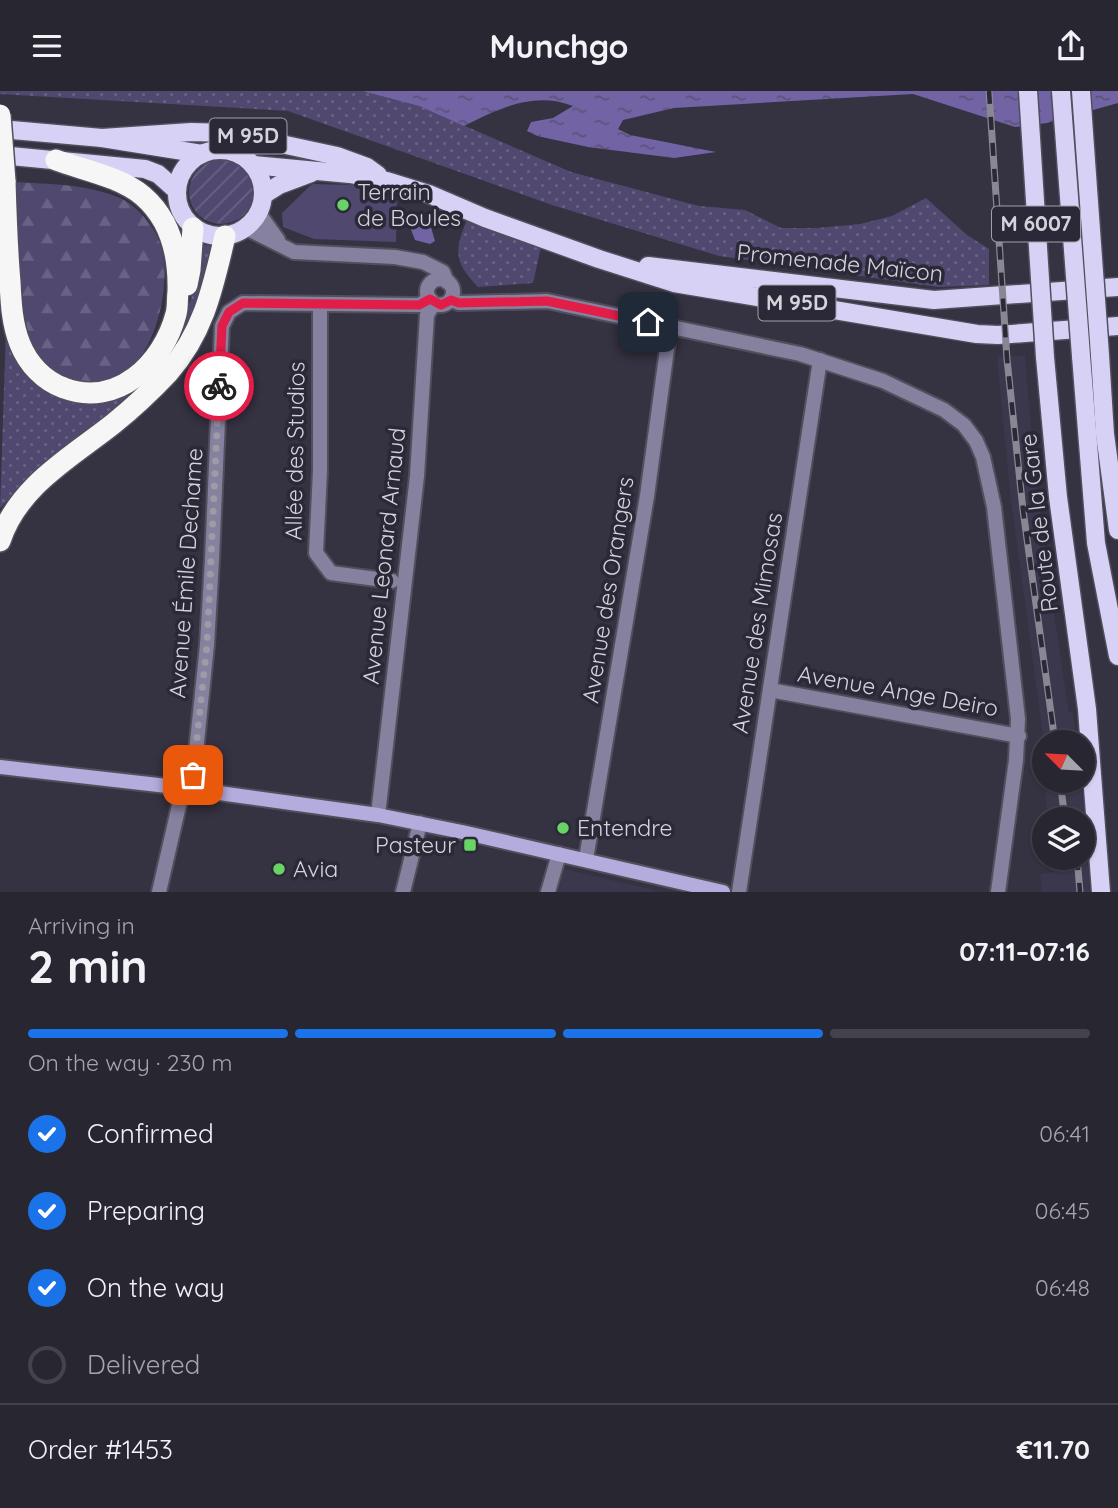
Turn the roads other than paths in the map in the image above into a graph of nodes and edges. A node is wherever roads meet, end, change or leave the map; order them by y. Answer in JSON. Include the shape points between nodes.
{"nodes":[{"id":1,"x":1027,"y":91,"type":"edge"},
{"id":2,"x":1062,"y":91,"type":"edge"},
{"id":3,"x":1081,"y":91,"type":"edge"},
{"id":4,"x":0,"y":114,"type":"edge"},
{"id":5,"x":0,"y":129,"type":"edge"},
{"id":6,"x":102,"y":138,"type":"junction"},
{"id":7,"x":202,"y":154,"type":"junction"},
{"id":8,"x":0,"y":155,"type":"edge"},
{"id":9,"x":56,"y":160,"type":"junction"},
{"id":10,"x":253,"y":165,"type":"junction"},
{"id":11,"x":314,"y":171,"type":"junction"},
{"id":12,"x":387,"y":181,"type":"junction"},
{"id":13,"x":176,"y":190,"type":"junction"},
{"id":14,"x":263,"y":195,"type":"junction"},
{"id":15,"x":258,"y":212,"type":"junction"},
{"id":16,"x":193,"y":228,"type":"junction"},
{"id":17,"x":246,"y":228,"type":"junction"},
{"id":18,"x":225,"y":236,"type":"junction"},
{"id":19,"x":286,"y":249,"type":"junction"},
{"id":20,"x":408,"y":259,"type":"junction"},
{"id":21,"x":599,"y":259,"type":"junction"},
{"id":22,"x":447,"y":282,"type":"junction"},
{"id":23,"x":1118,"y":286,"type":"edge"},
{"id":24,"x":431,"y":296,"type":"junction"},
{"id":25,"x":451,"y":300,"type":"junction"},
{"id":26,"x":320,"y":305,"type":"junction"},
{"id":27,"x":177,"y":313,"type":"junction"},
{"id":28,"x":1118,"y":326,"type":"edge"},
{"id":29,"x":670,"y":327,"type":"junction"},
{"id":30,"x":820,"y":360,"type":"junction"},
{"id":31,"x":1101,"y":363,"type":"junction"},
{"id":32,"x":1118,"y":434,"type":"edge"},
{"id":33,"x":1118,"y":530,"type":"edge"},
{"id":34,"x":0,"y":541,"type":"edge"},
{"id":35,"x":391,"y":582,"type":"dead end"},
{"id":36,"x":1118,"y":656,"type":"edge"},
{"id":37,"x":770,"y":690,"type":"junction"},
{"id":38,"x":1018,"y":736,"type":"junction"},
{"id":39,"x":0,"y":767,"type":"edge"},
{"id":40,"x":187,"y":789,"type":"junction"},
{"id":41,"x":378,"y":815,"type":"junction"},
{"id":42,"x":420,"y":823,"type":"junction"},
{"id":43,"x":559,"y":853,"type":"junction"},
{"id":44,"x":586,"y":859,"type":"junction"},
{"id":45,"x":159,"y":892,"type":"edge"},
{"id":46,"x":403,"y":892,"type":"edge"},
{"id":47,"x":548,"y":892,"type":"edge"},
{"id":48,"x":723,"y":892,"type":"edge"},
{"id":49,"x":739,"y":892,"type":"edge"},
{"id":50,"x":998,"y":892,"type":"edge"},
{"id":51,"x":1101,"y":892,"type":"edge"}],
"edges":[{"from":1,"to":51,"type":"main road","name":"Route de la Gare","number":"M 6007","bridge":true,"via":[[1045,357],[1058,497],[1087,709]]},
{"from":2,"to":36,"type":"main road","bridge":true,"via":[[1096,543]]},
{"from":3,"to":31,"type":"main road","bridge":true},
{"from":4,"to":27,"type":"highway","bridge":true,"via":[[13,320],[20,345],[42,376],[83,393],[123,386],[150,365]]},
{"from":5,"to":6,"type":"main road","number":"M 95D"},
{"from":6,"to":7,"type":"main road","number":"M 95D"},
{"from":6,"to":12,"type":"main road","number":"M 95D","via":[[230,133],[337,156],[367,167]]},
{"from":7,"to":10,"type":"main road","via":[[232,152]]},
{"from":7,"to":13,"type":"main road","via":[[185,167]]},
{"from":8,"to":9,"type":"main road"},
{"from":9,"to":13,"type":"main road","via":[[145,169]]},
{"from":9,"to":27,"type":"highway","via":[[125,185],[152,204],[175,247]]},
{"from":10,"to":11,"type":"main road","name":"Promenade Maïcon","number":"M 95D"},
{"from":10,"to":14,"type":"main road"},
{"from":11,"to":12,"type":"main road","name":"Promenade Maïcon","number":"M 95D"},
{"from":11,"to":14,"type":"main road","name":"Promenade Maïcon","number":"M 95D"},
{"from":12,"to":21,"type":"main road","name":"Promenade Maïcon","number":"M 95D"},
{"from":13,"to":16,"type":"main road","via":[[182,216]]},
{"from":14,"to":15,"type":"main road"},
{"from":15,"to":17,"type":"main road"},
{"from":15,"to":19,"type":"street"},
{"from":16,"to":18,"type":"main road","via":[[214,237]]},
{"from":16,"to":27,"type":"highway","via":[[191,270]]},
{"from":17,"to":18,"type":"main road"},
{"from":17,"to":19,"type":"street"},
{"from":18,"to":34,"type":"highway","via":[[211,297],[185,350],[144,398],[30,489],[12,513]]},
{"from":19,"to":20,"type":"street"},
{"from":20,"to":22,"type":"street","via":[[443,272]]},
{"from":20,"to":24,"type":"street","via":[[421,269]]},
{"from":21,"to":23,"type":"main road","name":"Promenade Maïcon","number":"M 95D","via":[[916,300]]},
{"from":21,"to":28,"type":"main road","name":"Promenade Maïcon","number":"M 95D","via":[[674,283],[977,334]]},
{"from":22,"to":24,"type":"street","via":[[436,280]]},
{"from":22,"to":25,"type":"street","via":[[453,292]]},
{"from":24,"to":25,"type":"street","via":[[441,305]]},
{"from":24,"to":26,"type":"street","name":"Avenue Émile Dechame","via":[[419,305]]},
{"from":24,"to":41,"type":"street","name":"Avenue Leonard Arnaud","via":[[417,476]]},
{"from":25,"to":29,"type":"street","via":[[547,301]]},
{"from":26,"to":35,"type":"street","name":"Allée des Studios","via":[[316,553],[331,573]]},
{"from":26,"to":40,"type":"street","name":"Avenue Émile Dechame","via":[[243,303],[229,312],[222,326],[209,608]]},
{"from":29,"to":30,"type":"street"},
{"from":29,"to":44,"type":"street","name":"Avenue des Orangers","via":[[647,496]]},
{"from":30,"to":37,"type":"street","name":"Avenue des Mimosas"},
{"from":30,"to":38,"type":"street","via":[[915,395],[964,425],[976,441],[994,507]]},
{"from":31,"to":32,"type":"main road"},
{"from":31,"to":33,"type":"main road"},
{"from":37,"to":38,"type":"street","name":"Avenue Ange Deiro"},
{"from":37,"to":49,"type":"street","name":"Avenue des Mimosas"},
{"from":38,"to":50,"type":"street"},
{"from":39,"to":40,"type":"main road"},
{"from":40,"to":41,"type":"main road"},
{"from":40,"to":45,"type":"street","name":"Avenue Émile Dechame"},
{"from":41,"to":42,"type":"main road"},
{"from":42,"to":43,"type":"main road"},
{"from":42,"to":46,"type":"street"},
{"from":43,"to":44,"type":"main road"},
{"from":43,"to":47,"type":"street"},
{"from":44,"to":48,"type":"main road"}]}
